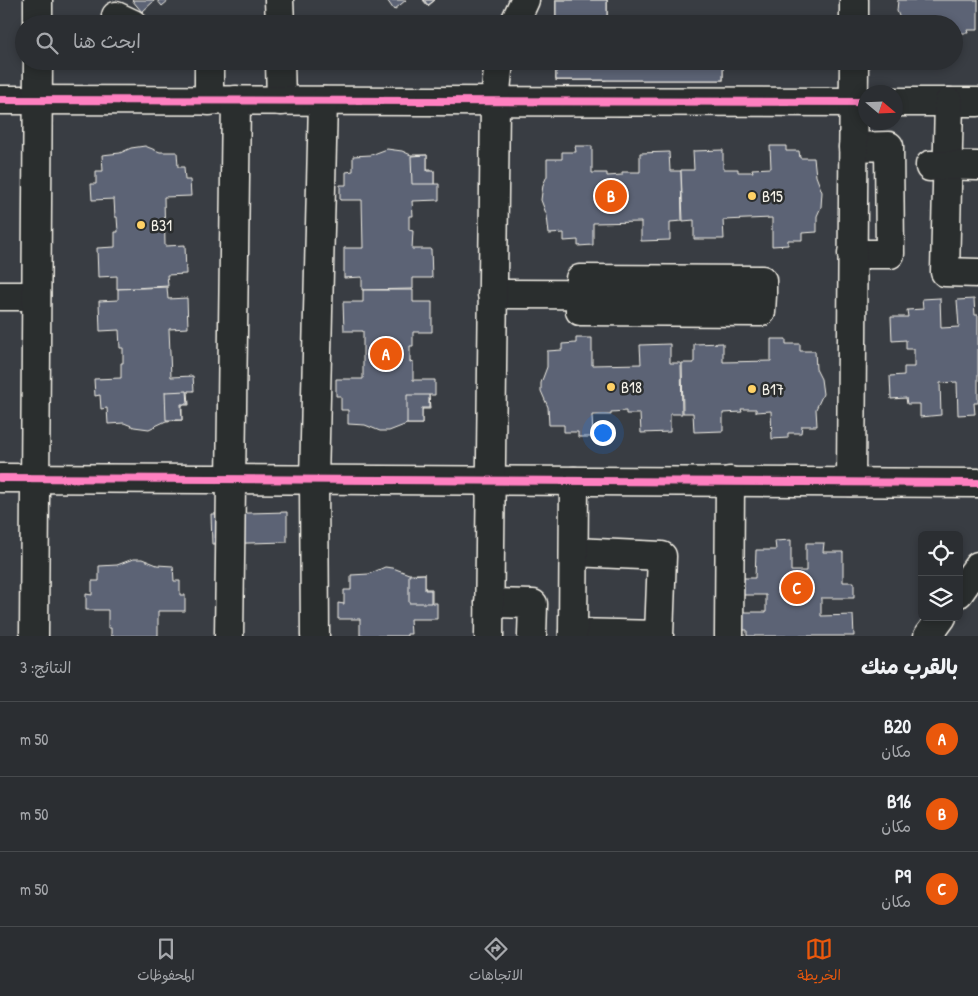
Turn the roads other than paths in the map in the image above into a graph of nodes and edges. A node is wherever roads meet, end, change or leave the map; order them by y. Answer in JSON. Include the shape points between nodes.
{"nodes":[{"id":1,"x":38,"y":0,"type":"edge"},
{"id":2,"x":279,"y":0,"type":"edge"},
{"id":3,"x":525,"y":0,"type":"edge"},
{"id":4,"x":854,"y":0,"type":"edge"},
{"id":5,"x":38,"y":15,"type":"edge"},
{"id":6,"x":280,"y":15,"type":"edge"},
{"id":7,"x":518,"y":15,"type":"edge"},
{"id":8,"x":854,"y":15,"type":"edge"},
{"id":9,"x":38,"y":70,"type":"edge"},
{"id":10,"x":209,"y":70,"type":"edge"},
{"id":11,"x":280,"y":70,"type":"edge"},
{"id":12,"x":498,"y":70,"type":"edge"},
{"id":13,"x":855,"y":70,"type":"edge"},
{"id":14,"x":858,"y":94,"type":"edge"},
{"id":15,"x":0,"y":100,"type":"edge"},
{"id":16,"x":37,"y":100,"type":"junction"},
{"id":17,"x":236,"y":100,"type":"junction"},
{"id":18,"x":209,"y":101,"type":"junction"},
{"id":19,"x":281,"y":101,"type":"junction"},
{"id":20,"x":323,"y":101,"type":"junction"},
{"id":21,"x":495,"y":101,"type":"junction"},
{"id":22,"x":858,"y":102,"type":"edge"},
{"id":23,"x":903,"y":102,"type":"edge"},
{"id":24,"x":949,"y":102,"type":"junction"},
{"id":25,"x":978,"y":102,"type":"edge"},
{"id":26,"x":858,"y":110,"type":"edge"},
{"id":27,"x":853,"y":147,"type":"junction"},
{"id":28,"x":947,"y":166,"type":"junction"},
{"id":29,"x":978,"y":166,"type":"edge"},
{"id":30,"x":852,"y":254,"type":"junction"},
{"id":31,"x":978,"y":272,"type":"edge"},
{"id":32,"x":492,"y":294,"type":"junction"},
{"id":33,"x":0,"y":296,"type":"edge"},
{"id":34,"x":36,"y":296,"type":"junction"},
{"id":35,"x":762,"y":296,"type":"dead end"},
{"id":36,"x":0,"y":478,"type":"edge"},
{"id":37,"x":35,"y":478,"type":"junction"},
{"id":38,"x":230,"y":479,"type":"junction"},
{"id":39,"x":314,"y":480,"type":"junction"},
{"id":40,"x":490,"y":480,"type":"junction"},
{"id":41,"x":574,"y":481,"type":"junction"},
{"id":42,"x":730,"y":481,"type":"junction"},
{"id":43,"x":851,"y":482,"type":"junction"},
{"id":44,"x":978,"y":483,"type":"edge"},
{"id":45,"x":574,"y":552,"type":"junction"},
{"id":46,"x":978,"y":566,"type":"edge"},
{"id":47,"x":963,"y":587,"type":"edge"},
{"id":48,"x":489,"y":603,"type":"junction"},
{"id":49,"x":939,"y":621,"type":"edge"},
{"id":50,"x":573,"y":634,"type":"edge"},
{"id":51,"x":34,"y":636,"type":"edge"},
{"id":52,"x":229,"y":636,"type":"edge"},
{"id":53,"x":315,"y":636,"type":"edge"},
{"id":54,"x":489,"y":636,"type":"edge"},
{"id":55,"x":532,"y":636,"type":"edge"},
{"id":56,"x":729,"y":636,"type":"edge"},
{"id":57,"x":928,"y":636,"type":"edge"}],
"edges":[{"from":1,"to":5,"type":"street"},
{"from":2,"to":6,"type":"street"},
{"from":3,"to":7,"type":"street"},
{"from":4,"to":8,"type":"street"},
{"from":9,"to":16,"type":"street"},
{"from":10,"to":18,"type":"street"},
{"from":11,"to":19,"type":"street"},
{"from":12,"to":21,"type":"street"},
{"from":13,"to":14,"type":"street"},
{"from":15,"to":16,"type":"street"},
{"from":16,"to":18,"type":"street"},
{"from":16,"to":34,"type":"street"},
{"from":17,"to":18,"type":"street"},
{"from":17,"to":19,"type":"street"},
{"from":17,"to":38,"type":"street"},
{"from":19,"to":20,"type":"street"},
{"from":20,"to":21,"type":"street"},
{"from":20,"to":39,"type":"street"},
{"from":21,"to":22,"type":"street"},
{"from":21,"to":32,"type":"street"},
{"from":23,"to":24,"type":"street"},
{"from":24,"to":25,"type":"street"},
{"from":24,"to":28,"type":"street"},
{"from":26,"to":27,"type":"street"},
{"from":27,"to":30,"type":"street"},
{"from":27,"to":30,"type":"street","via":[[889,146],[890,254]]},
{"from":28,"to":29,"type":"street"},
{"from":28,"to":31,"type":"street","via":[[930,165],[928,272]]},
{"from":30,"to":43,"type":"street"},
{"from":32,"to":35,"type":"street","via":[[580,294],[580,279],[762,280]]},
{"from":32,"to":40,"type":"street"},
{"from":33,"to":34,"type":"street"},
{"from":34,"to":37,"type":"street"},
{"from":36,"to":37,"type":"street"},
{"from":37,"to":38,"type":"street"},
{"from":37,"to":51,"type":"street"},
{"from":38,"to":39,"type":"street"},
{"from":38,"to":52,"type":"street"},
{"from":39,"to":40,"type":"street"},
{"from":39,"to":53,"type":"street"},
{"from":40,"to":41,"type":"street"},
{"from":40,"to":48,"type":"street"},
{"from":41,"to":42,"type":"street"},
{"from":41,"to":45,"type":"street"},
{"from":42,"to":43,"type":"street"},
{"from":42,"to":56,"type":"street"},
{"from":43,"to":44,"type":"street"},
{"from":45,"to":50,"type":"street"},
{"from":45,"to":50,"type":"street","via":[[662,556],[660,635]]},
{"from":46,"to":47,"type":"street"},
{"from":48,"to":54,"type":"street"},
{"from":48,"to":55,"type":"street","via":[[533,604]]},
{"from":49,"to":57,"type":"street"}]}
